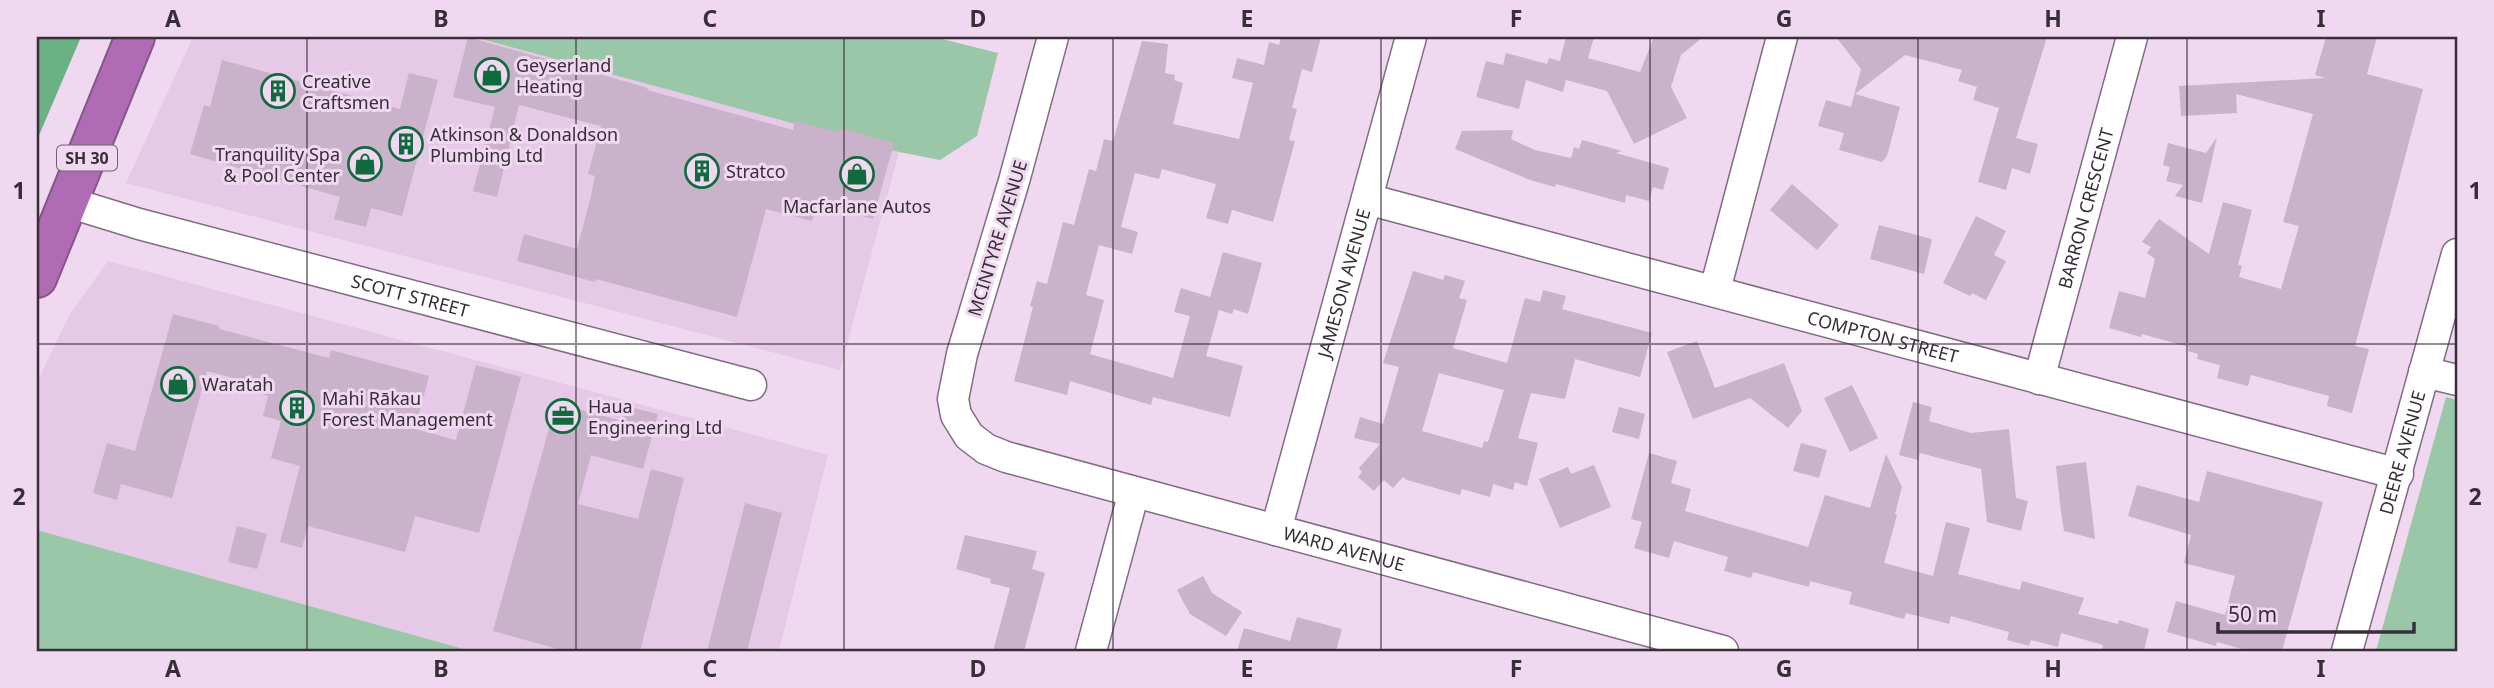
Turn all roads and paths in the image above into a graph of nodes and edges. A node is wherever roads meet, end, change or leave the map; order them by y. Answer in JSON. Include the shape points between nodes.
{"nodes":[{"id":1,"x":135,"y":37,"type":"edge"},
{"id":2,"x":1053,"y":37,"type":"edge"},
{"id":3,"x":1411,"y":37,"type":"edge"},
{"id":4,"x":1782,"y":37,"type":"edge"},
{"id":5,"x":2132,"y":37,"type":"edge"},
{"id":6,"x":1367,"y":199,"type":"junction"},
{"id":7,"x":70,"y":200,"type":"junction"},
{"id":8,"x":2457,"y":254,"type":"edge"},
{"id":9,"x":37,"y":278,"type":"edge"},
{"id":10,"x":1715,"y":290,"type":"junction"},
{"id":11,"x":2424,"y":372,"type":"junction"},
{"id":12,"x":2039,"y":379,"type":"junction"},
{"id":13,"x":2457,"y":380,"type":"edge"},
{"id":14,"x":751,"y":385,"type":"dead end"},
{"id":15,"x":969,"y":436,"type":"joint"},
{"id":16,"x":2398,"y":474,"type":"junction"},
{"id":17,"x":1134,"y":492,"type":"junction"},
{"id":18,"x":1276,"y":530,"type":"junction"},
{"id":19,"x":1091,"y":651,"type":"edge"},
{"id":20,"x":1723,"y":651,"type":"edge"},
{"id":21,"x":2347,"y":651,"type":"edge"}],
"edges":[{"from":1,"to":7,"type":"highway","number":"SH 30"},
{"from":2,"to":15,"type":"street","name":"MCINTYRE AVENUE","via":[[962,354],[953,399]]},
{"from":3,"to":6,"type":"street","name":"JAMESON AVENUE"},
{"from":4,"to":10,"type":"street"},
{"from":5,"to":12,"type":"street","name":"BARRON CRESCENT"},
{"from":6,"to":10,"type":"street","name":"COMPTON STREET"},
{"from":6,"to":18,"type":"street","name":"JAMESON AVENUE"},
{"from":7,"to":9,"type":"highway","number":"SH 30"},
{"from":7,"to":14,"type":"street","name":"SCOTT STREET","via":[[139,224]]},
{"from":8,"to":11,"type":"street","name":"DEERE AVENUE"},
{"from":10,"to":12,"type":"street","name":"COMPTON STREET"},
{"from":11,"to":13,"type":"street"},
{"from":11,"to":16,"type":"street","name":"DEERE AVENUE"},
{"from":12,"to":16,"type":"street","name":"COMPTON STREET"},
{"from":15,"to":17,"type":"street","name":"WARD AVENUE","via":[[1006,457]]},
{"from":16,"to":21,"type":"street","name":"DEERE AVENUE"},
{"from":17,"to":18,"type":"street","name":"WARD AVENUE"},
{"from":17,"to":19,"type":"street"},
{"from":18,"to":20,"type":"street","name":"WARD AVENUE"}]}
